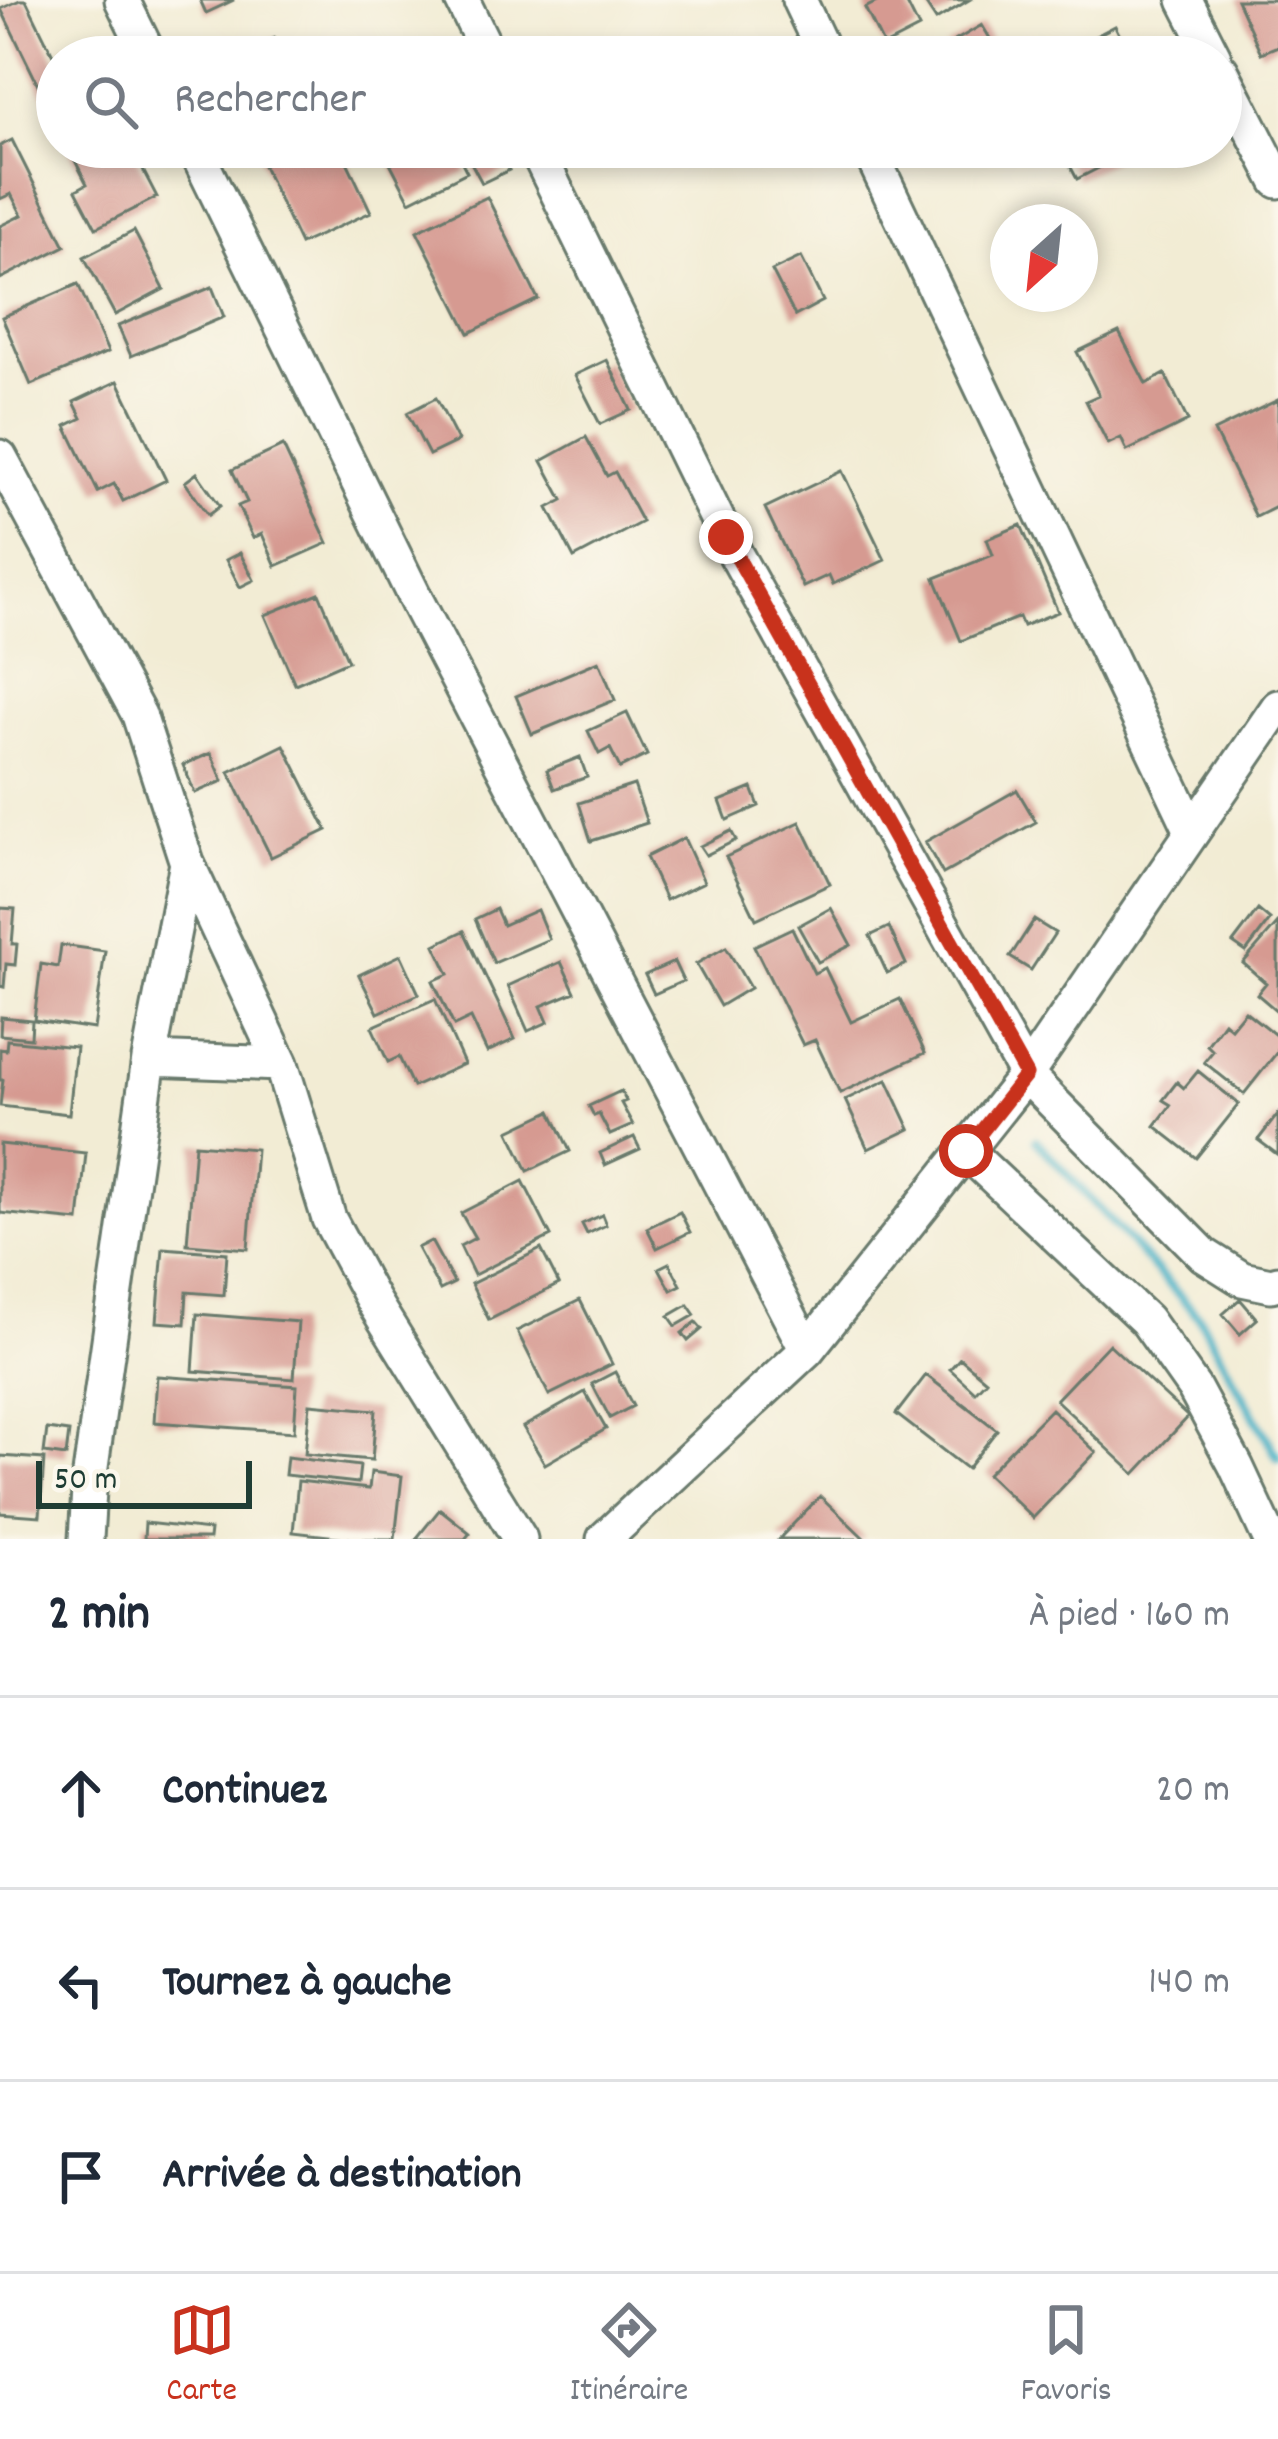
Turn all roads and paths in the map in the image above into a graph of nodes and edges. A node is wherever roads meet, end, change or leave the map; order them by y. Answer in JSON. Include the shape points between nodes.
{"nodes":[{"id":1,"x":122,"y":0,"type":"edge"},
{"id":2,"x":462,"y":0,"type":"edge"},
{"id":3,"x":799,"y":0,"type":"edge"},
{"id":4,"x":1185,"y":0,"type":"edge"},
{"id":5,"x":140,"y":36,"type":"edge"},
{"id":6,"x":480,"y":36,"type":"edge"},
{"id":7,"x":816,"y":36,"type":"edge"},
{"id":8,"x":1203,"y":36,"type":"edge"},
{"id":9,"x":1242,"y":111,"type":"edge"},
{"id":10,"x":204,"y":168,"type":"edge"},
{"id":11,"x":545,"y":168,"type":"edge"},
{"id":12,"x":878,"y":168,"type":"edge"},
{"id":13,"x":1278,"y":181,"type":"edge"},
{"id":14,"x":0,"y":457,"type":"edge"},
{"id":15,"x":1278,"y":707,"type":"edge"},
{"id":16,"x":1192,"y":831,"type":"junction"},
{"id":17,"x":187,"y":863,"type":"junction"},
{"id":18,"x":149,"y":1059,"type":"junction"},
{"id":19,"x":281,"y":1064,"type":"junction"},
{"id":20,"x":1026,"y":1075,"type":"junction"},
{"id":21,"x":966,"y":1151,"type":"junction"},
{"id":22,"x":1278,"y":1283,"type":"edge"},
{"id":23,"x":807,"y":1350,"type":"junction"},
{"id":24,"x":86,"y":1539,"type":"edge"},
{"id":25,"x":520,"y":1539,"type":"edge"},
{"id":26,"x":604,"y":1539,"type":"edge"},
{"id":27,"x":1270,"y":1539,"type":"edge"}],
"edges":[{"from":1,"to":5,"type":"street"},
{"from":2,"to":6,"type":"street"},
{"from":3,"to":7,"type":"street"},
{"from":4,"to":8,"type":"street"},
{"from":9,"to":13,"type":"street"},
{"from":10,"to":23,"type":"street","via":[[418,604]]},
{"from":11,"to":20,"type":"street","via":[[726,537]]},
{"from":12,"to":16,"type":"street"},
{"from":14,"to":17,"type":"street","via":[[139,715]]},
{"from":15,"to":16,"type":"street"},
{"from":16,"to":20,"type":"street"},
{"from":17,"to":18,"type":"street"},
{"from":17,"to":19,"type":"street"},
{"from":18,"to":19,"type":"street"},
{"from":18,"to":24,"type":"street"},
{"from":19,"to":25,"type":"street","via":[[329,1219]]},
{"from":20,"to":21,"type":"street"},
{"from":20,"to":22,"type":"street","via":[[1204,1255],[1242,1279]]},
{"from":21,"to":23,"type":"street"},
{"from":21,"to":27,"type":"street","via":[[1146,1320],[1194,1388]]},
{"from":23,"to":26,"type":"street"}]}
